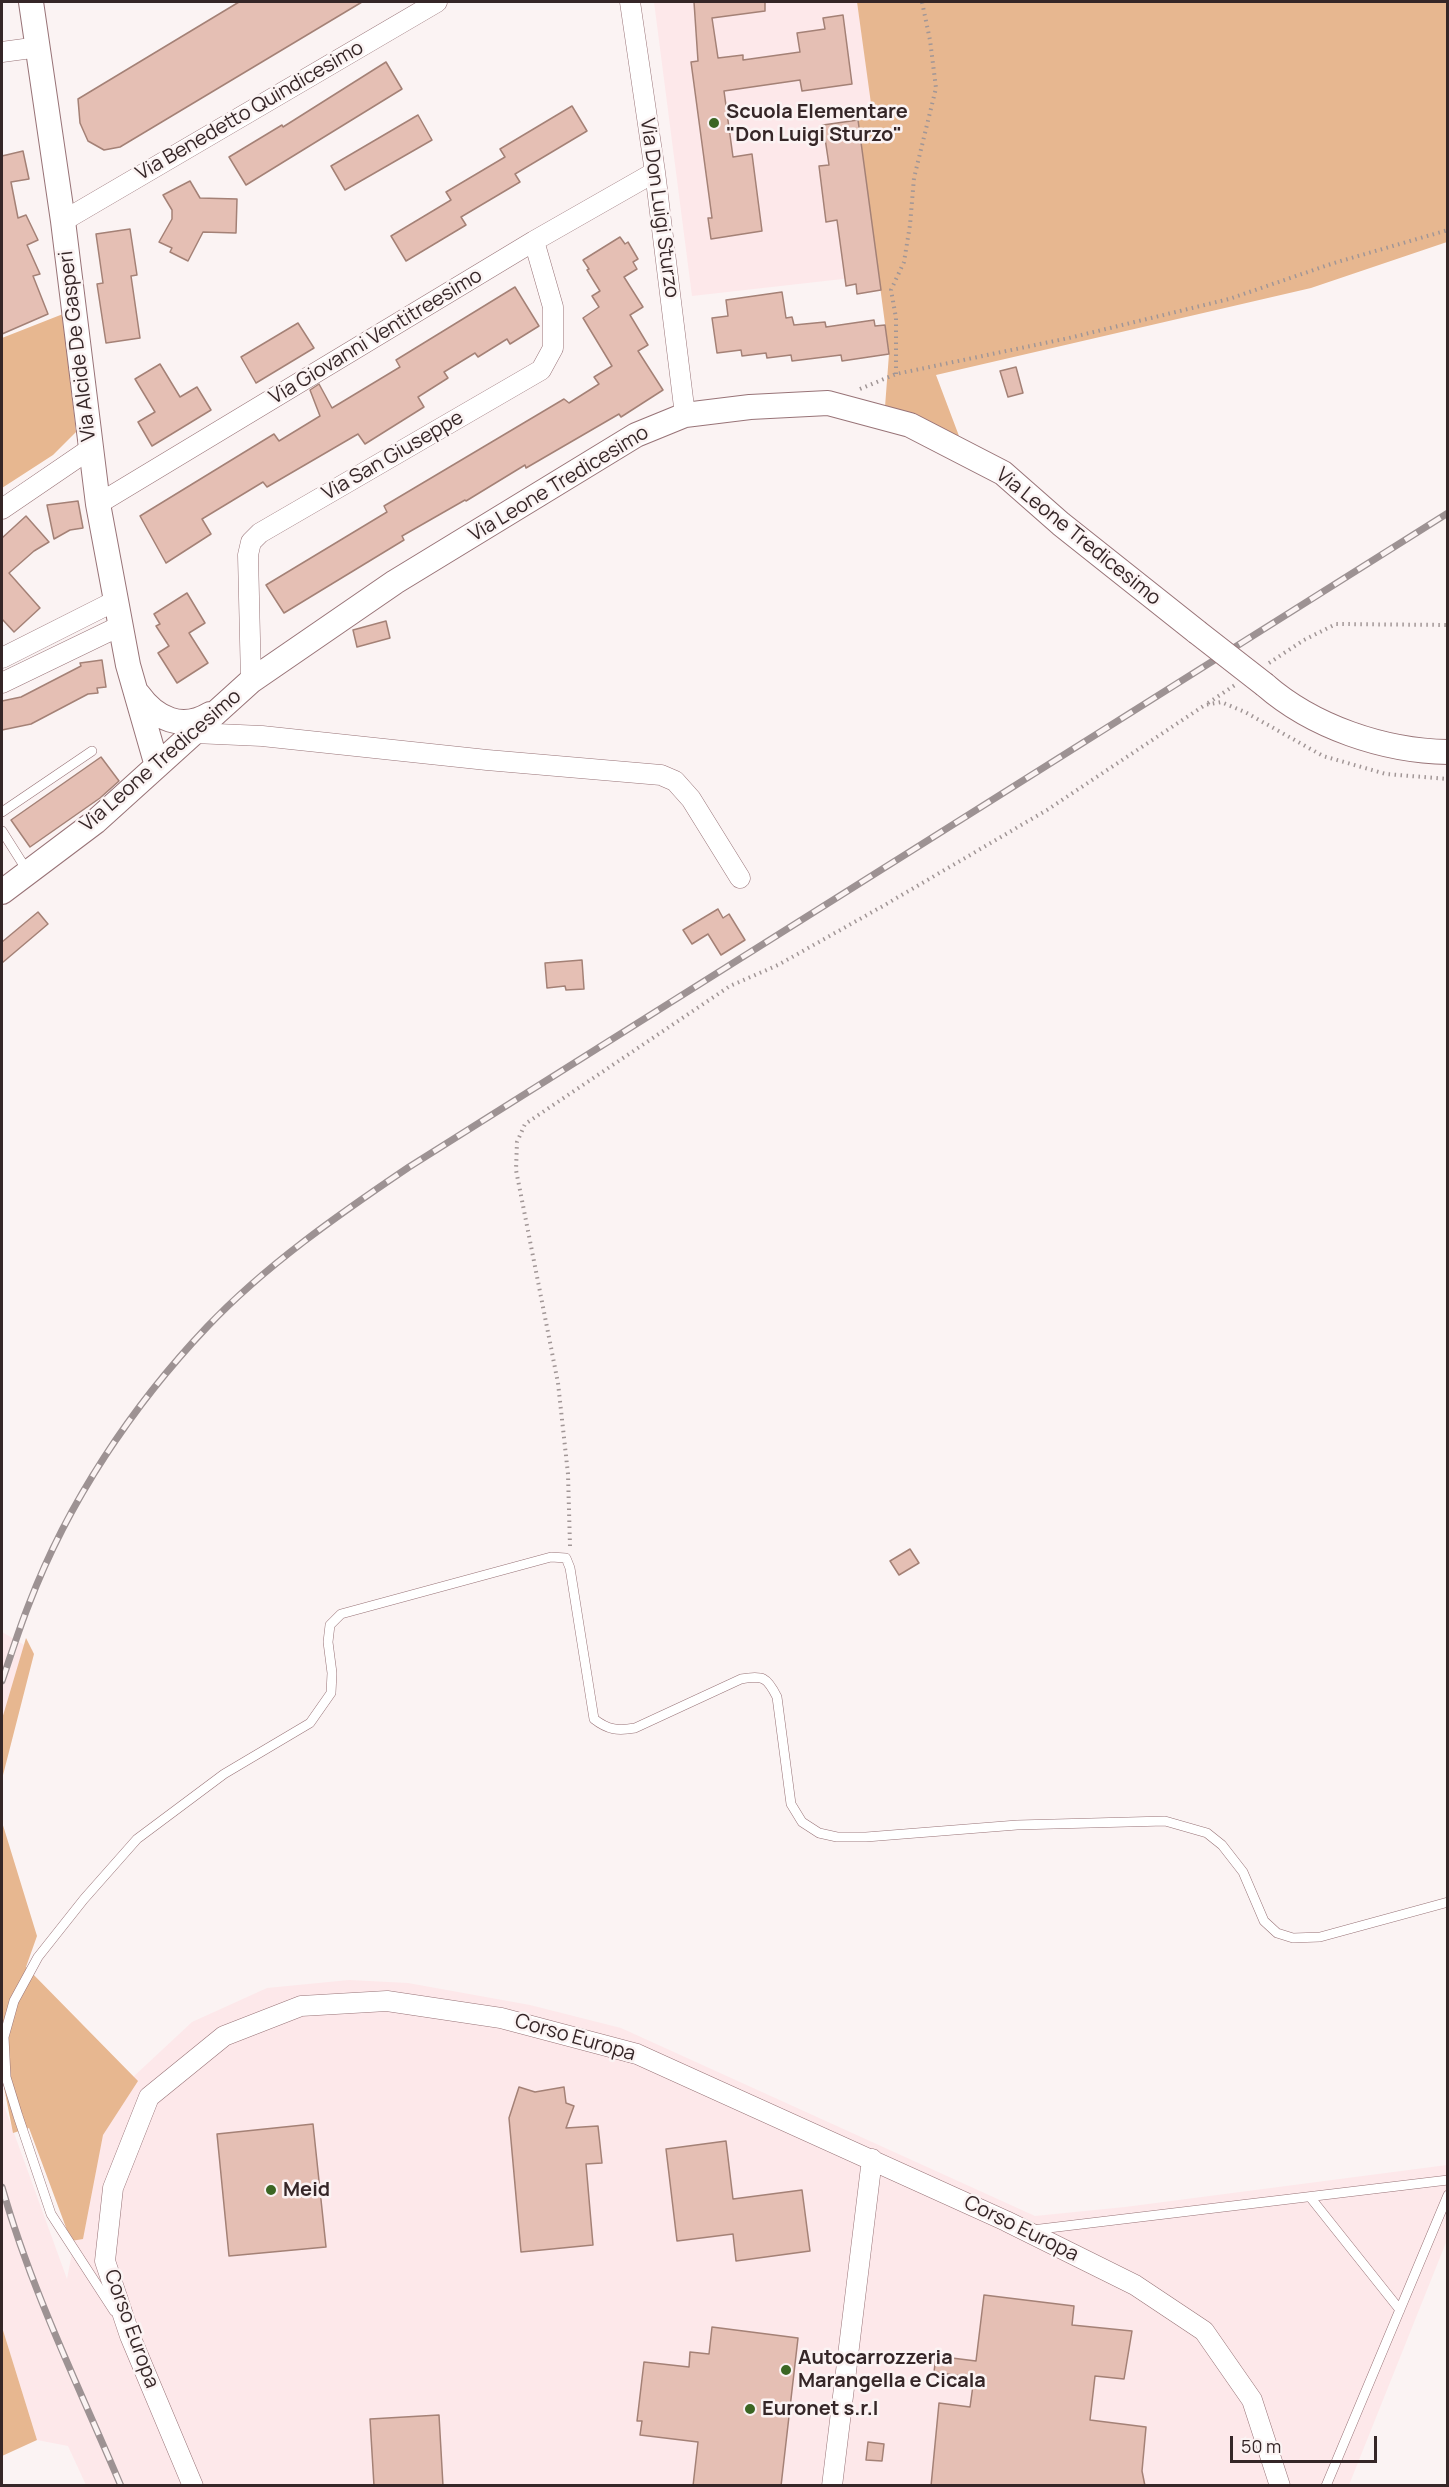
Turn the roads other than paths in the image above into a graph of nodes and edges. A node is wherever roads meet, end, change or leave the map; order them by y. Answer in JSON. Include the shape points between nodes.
{"nodes":[{"id":1,"x":31,"y":2,"type":"edge"},
{"id":2,"x":437,"y":2,"type":"edge"},
{"id":3,"x":630,"y":2,"type":"edge"},
{"id":4,"x":39,"y":47,"type":"junction"},
{"id":5,"x":2,"y":52,"type":"edge"},
{"id":6,"x":655,"y":172,"type":"junction"},
{"id":7,"x":63,"y":221,"type":"junction"},
{"id":8,"x":534,"y":241,"type":"junction"},
{"id":9,"x":685,"y":415,"type":"junction"},
{"id":10,"x":90,"y":449,"type":"junction"},
{"id":11,"x":98,"y":504,"type":"junction"},
{"id":12,"x":2,"y":508,"type":"edge"},
{"id":13,"x":115,"y":601,"type":"junction"},
{"id":14,"x":120,"y":626,"type":"junction"},
{"id":15,"x":2,"y":658,"type":"edge"},
{"id":16,"x":251,"y":681,"type":"junction"},
{"id":17,"x":2,"y":683,"type":"edge"},
{"id":18,"x":135,"y":689,"type":"junction"},
{"id":19,"x":225,"y":705,"type":"junction"},
{"id":20,"x":159,"y":716,"type":"junction"},
{"id":21,"x":194,"y":733,"type":"junction"},
{"id":22,"x":176,"y":750,"type":"junction"},
{"id":23,"x":92,"y":751,"type":"dead end"},
{"id":24,"x":1448,"y":752,"type":"edge"},
{"id":25,"x":157,"y":766,"type":"junction"},
{"id":26,"x":2,"y":812,"type":"edge"},
{"id":27,"x":2,"y":831,"type":"edge"},
{"id":28,"x":28,"y":872,"type":"junction"},
{"id":29,"x":740,"y":878,"type":"dead end"},
{"id":30,"x":2,"y":892,"type":"edge"},
{"id":31,"x":1448,"y":1902,"type":"edge"},
{"id":32,"x":872,"y":2159,"type":"junction"},
{"id":33,"x":1448,"y":2180,"type":"edge"},
{"id":34,"x":1448,"y":2195,"type":"edge"},
{"id":35,"x":1310,"y":2197,"type":"junction"},
{"id":36,"x":1026,"y":2231,"type":"junction"},
{"id":37,"x":1400,"y":2310,"type":"junction"},
{"id":38,"x":130,"y":2336,"type":"junction"},
{"id":39,"x":193,"y":2486,"type":"edge"},
{"id":40,"x":832,"y":2486,"type":"edge"},
{"id":41,"x":1281,"y":2486,"type":"edge"},
{"id":42,"x":1326,"y":2486,"type":"edge"}],
"edges":[{"from":1,"to":4,"type":"street","name":"Via Alcide De Gasperi"},
{"from":2,"to":7,"type":"street","name":"Via Benedetto Quindicesimo"},
{"from":3,"to":6,"type":"street","name":"Via Don Luigi Sturzo"},
{"from":4,"to":5,"type":"street"},
{"from":4,"to":7,"type":"street","name":"Via Alcide De Gasperi"},
{"from":6,"to":8,"type":"street","name":"Via Giovanni Ventitreesimo"},
{"from":6,"to":9,"type":"street","name":"Via Don Luigi Sturzo"},
{"from":7,"to":10,"type":"street","name":"Via Alcide De Gasperi"},
{"from":8,"to":11,"type":"street","name":"Via Giovanni Ventitreesimo"},
{"from":8,"to":16,"type":"street","name":"Via San Giuseppe","via":[[553,307],[554,348],[541,370],[260,533],[251,542]]},
{"from":9,"to":16,"type":"street","name":"Via Leone Tredicesimo","via":[[636,435],[395,582]]},
{"from":9,"to":24,"type":"street","name":"Via Leone Tredicesimo","bridge":true,"via":[[828,403],[910,425],[1003,473],[1061,524],[1258,677],[1285,703],[1346,733],[1425,752]]},
{"from":10,"to":11,"type":"street","name":"Via Alcide De Gasperi"},
{"from":10,"to":12,"type":"street"},
{"from":11,"to":13,"type":"street","name":"Via Alcide De Gasperi"},
{"from":13,"to":14,"type":"street","name":"Via Alcide De Gasperi"},
{"from":13,"to":15,"type":"street"},
{"from":14,"to":17,"type":"street"},
{"from":14,"to":18,"type":"street","name":"Via Alcide De Gasperi"},
{"from":16,"to":19,"type":"street","name":"Via Leone Tredicesimo"},
{"from":18,"to":20,"type":"street","name":"Via Alcide De Gasperi"},
{"from":18,"to":25,"type":"street","name":"Via Alcide De Gasperi"},
{"from":19,"to":20,"type":"street","via":[[189,722],[172,722]]},
{"from":19,"to":21,"type":"street","name":"Via Leone Tredicesimo"},
{"from":20,"to":22,"type":"street","name":"Via Alcide De Gasperi","via":[[175,732]]},
{"from":21,"to":22,"type":"street","name":"Via Leone Tredicesimo"},
{"from":21,"to":29,"type":"street","via":[[262,736],[661,776],[675,782],[691,799]]},
{"from":22,"to":25,"type":"street","name":"Via Leone Tredicesimo"},
{"from":23,"to":26,"type":"lane"},
{"from":25,"to":28,"type":"street","name":"Via Leone Tredicesimo","via":[[95,822]]},
{"from":27,"to":28,"type":"lane"},
{"from":28,"to":30,"type":"street","name":"Via Leone Tredicesimo"},
{"from":31,"to":38,"type":"lane","via":[[1320,1937],[1293,1938],[1277,1933],[1264,1921],[1242,1872],[1222,1845],[1207,1833],[1185,1825],[1166,1821],[1017,1825],[866,1837],[819,1833],[802,1822],[791,1804],[777,1697],[770,1682],[758,1676],[741,1679],[635,1728],[606,1728],[594,1719],[566,1558],[551,1557],[342,1614],[330,1625],[331,1693],[310,1723],[224,1774],[137,1839],[33,1966],[14,2001],[4,2037],[6,2076],[51,2214]]},
{"from":32,"to":36,"type":"street","name":"Corso Europa"},
{"from":32,"to":38,"type":"street","name":"Corso Europa","via":[[637,2054],[501,2018],[387,2001],[301,2006],[224,2036],[149,2097],[113,2188],[105,2261]]},
{"from":32,"to":40,"type":"street"},
{"from":33,"to":35,"type":"lane"},
{"from":34,"to":37,"type":"lane"},
{"from":35,"to":36,"type":"lane"},
{"from":35,"to":37,"type":"lane"},
{"from":36,"to":41,"type":"street","name":"Corso Europa","via":[[1135,2285],[1204,2331],[1252,2400]]},
{"from":37,"to":42,"type":"lane"},
{"from":38,"to":39,"type":"street","name":"Corso Europa"}]}
